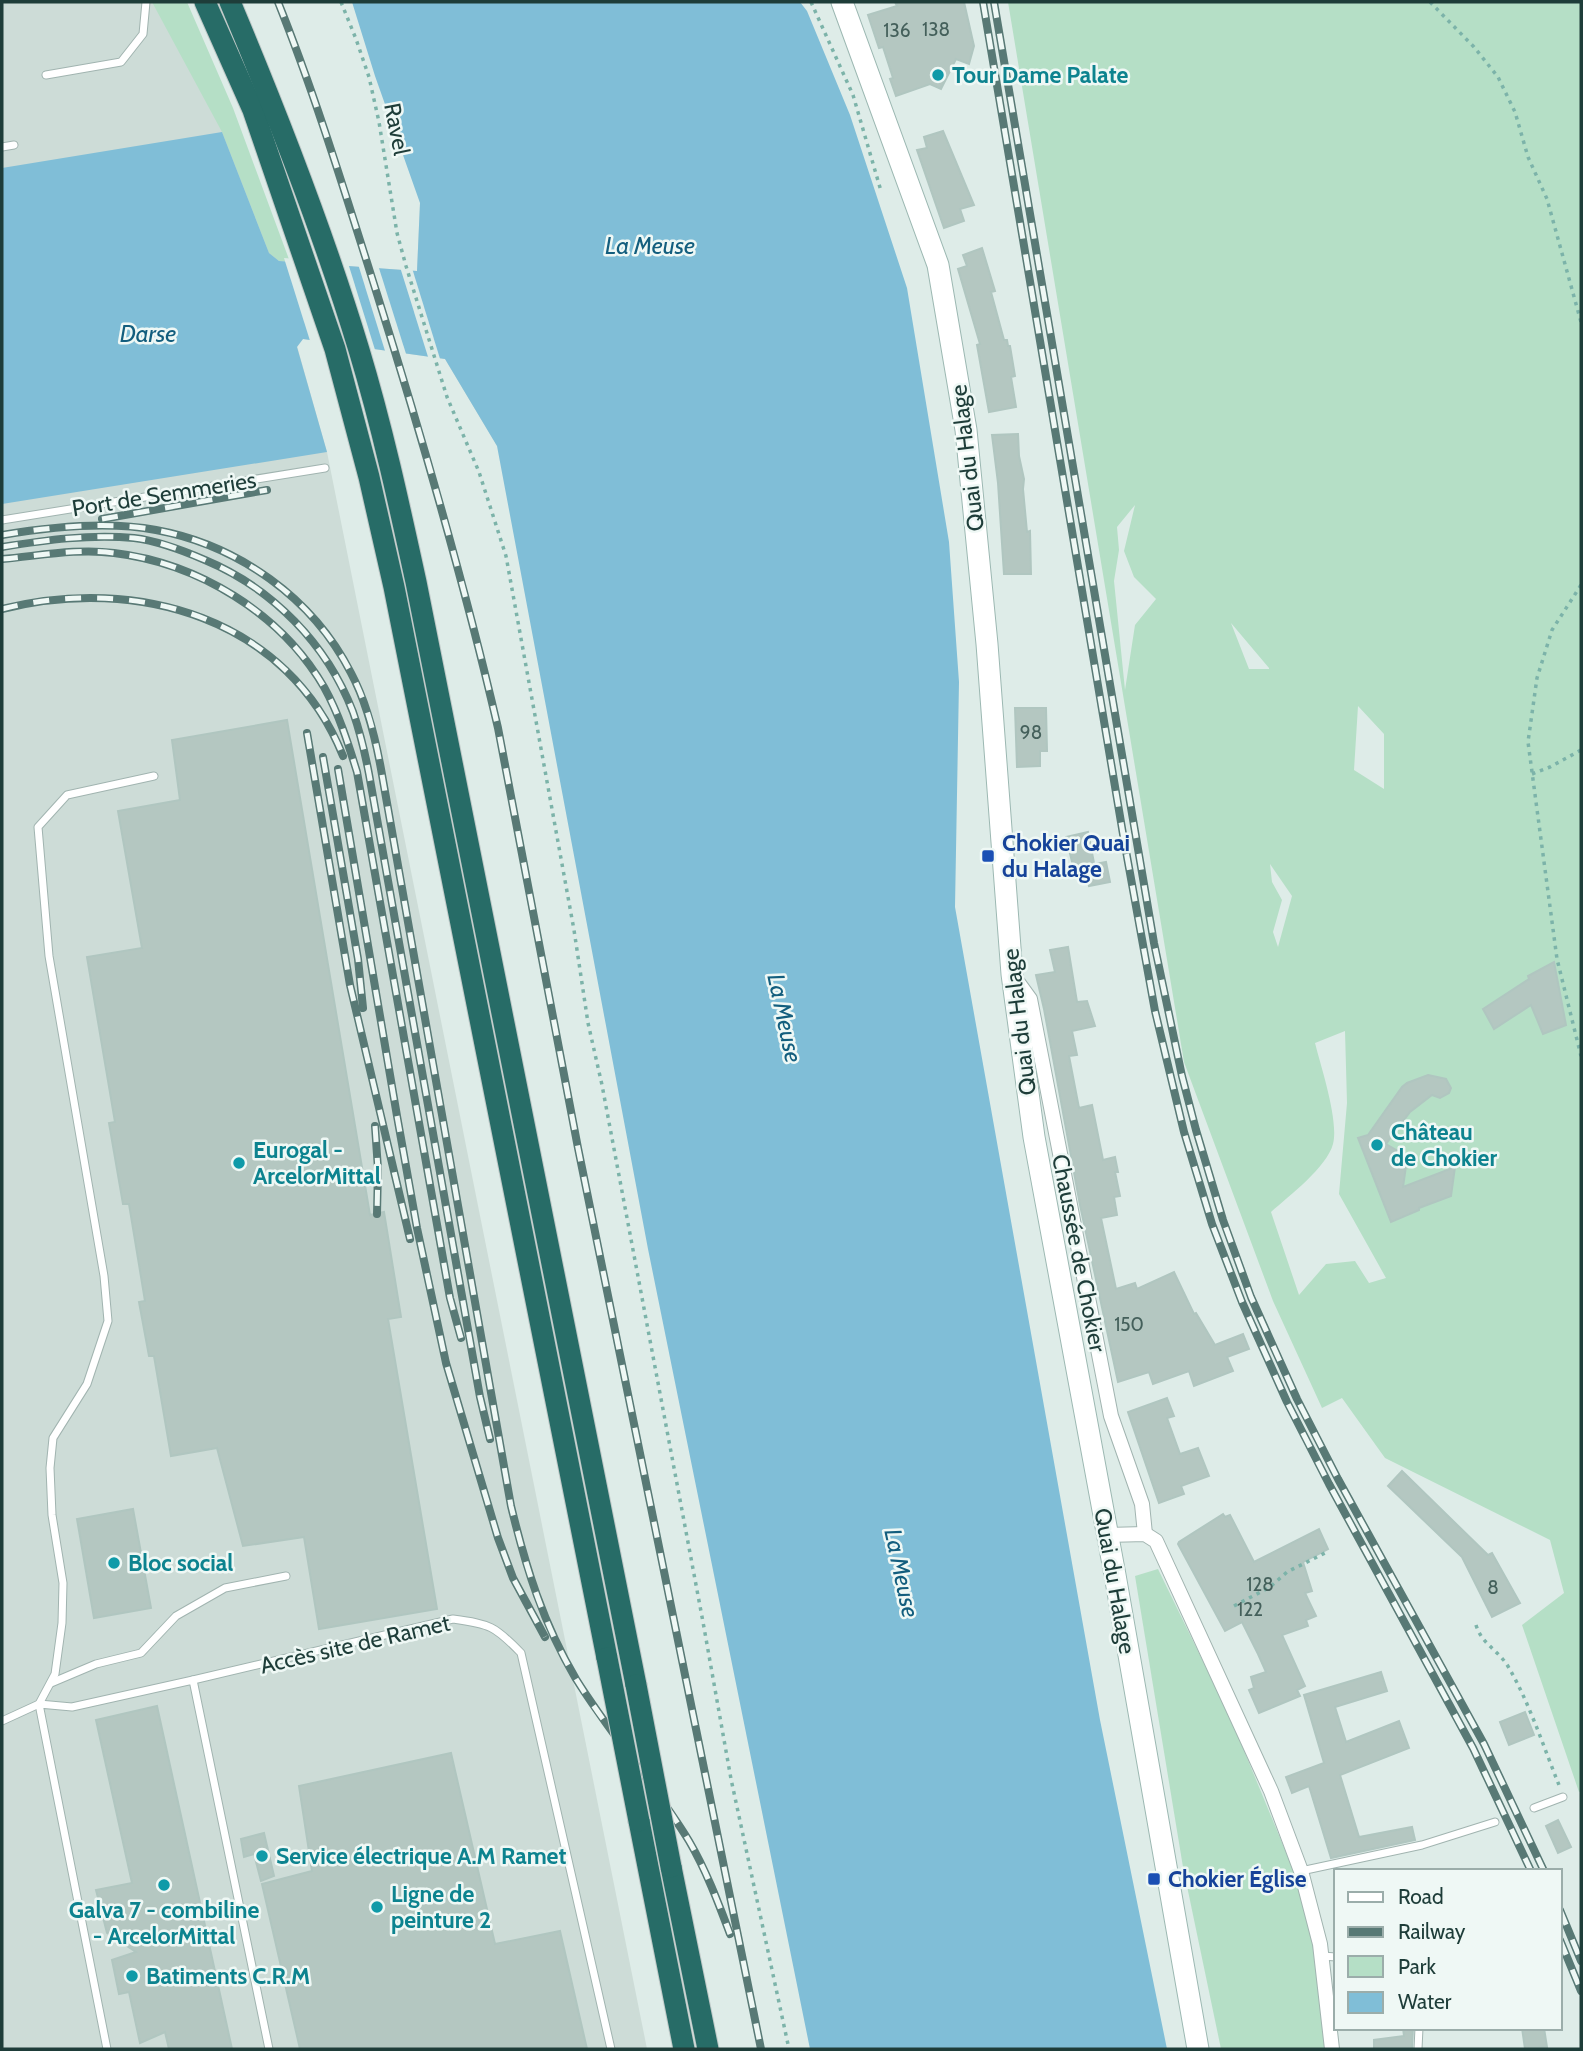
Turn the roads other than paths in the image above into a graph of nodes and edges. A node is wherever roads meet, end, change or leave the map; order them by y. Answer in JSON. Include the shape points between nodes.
{"nodes":[{"id":1,"x":146,"y":2,"type":"edge"},
{"id":2,"x":205,"y":2,"type":"edge"},
{"id":3,"x":230,"y":2,"type":"edge"},
{"id":4,"x":842,"y":2,"type":"edge"},
{"id":5,"x":46,"y":75,"type":"dead end"},
{"id":6,"x":14,"y":145,"type":"dead end"},
{"id":7,"x":2,"y":147,"type":"edge"},
{"id":8,"x":325,"y":468,"type":"dead end"},
{"id":9,"x":2,"y":520,"type":"edge"},
{"id":10,"x":154,"y":776,"type":"dead end"},
{"id":11,"x":1012,"y":974,"type":"junction"},
{"id":12,"x":1108,"y":1535,"type":"junction"},
{"id":13,"x":1145,"y":1535,"type":"junction"},
{"id":14,"x":286,"y":1576,"type":"dead end"},
{"id":15,"x":193,"y":1680,"type":"junction"},
{"id":16,"x":51,"y":1683,"type":"junction"},
{"id":17,"x":39,"y":1704,"type":"junction"},
{"id":18,"x":2,"y":1721,"type":"edge"},
{"id":19,"x":1563,"y":1797,"type":"road end"},
{"id":20,"x":1534,"y":1808,"type":"dead end"},
{"id":21,"x":1494,"y":1822,"type":"dead end"},
{"id":22,"x":1301,"y":1871,"type":"junction"},
{"id":23,"x":1329,"y":1956,"type":"edge"},
{"id":24,"x":1419,"y":2030,"type":"edge"},
{"id":25,"x":107,"y":2049,"type":"edge"},
{"id":26,"x":269,"y":2049,"type":"edge"},
{"id":27,"x":611,"y":2049,"type":"edge"},
{"id":28,"x":684,"y":2049,"type":"edge"},
{"id":29,"x":708,"y":2049,"type":"edge"},
{"id":30,"x":1198,"y":2049,"type":"edge"},
{"id":31,"x":1332,"y":2049,"type":"edge"},
{"id":32,"x":1418,"y":2049,"type":"edge"}],
"edges":[{"from":1,"to":5,"type":"lane","via":[[143,34],[121,62]]},
{"from":2,"to":28,"type":"highway","bridge":true,"via":[[253,110],[305,258],[369,477]]},
{"from":3,"to":29,"type":"highway","bridge":true,"via":[[330,260],[393,476]]},
{"from":4,"to":11,"type":"main road","name":"Quai du Halage","via":[[938,265],[966,430]]},
{"from":6,"to":7,"type":"lane"},
{"from":8,"to":9,"type":"lane","name":"Port de Semmeries"},
{"from":10,"to":16,"type":"lane","via":[[67,795],[38,827],[49,956],[108,1321],[86,1384],[53,1438],[52,1515],[63,1583],[62,1623]]},
{"from":11,"to":12,"type":"main road","name":"Quai du Halage","via":[[1034,1137]]},
{"from":11,"to":13,"type":"street","name":"Chaussée de Chokier","via":[[1030,999],[1111,1416],[1142,1504]]},
{"from":12,"to":13,"type":"street"},
{"from":12,"to":30,"type":"main road","name":"Quai du Halage"},
{"from":13,"to":22,"type":"street","via":[[1156,1541],[1271,1791]]},
{"from":14,"to":16,"type":"lane","via":[[225,1588],[176,1616],[141,1653],[96,1664]]},
{"from":15,"to":17,"type":"lane","name":"Accès site de Ramet","via":[[72,1707]]},
{"from":15,"to":26,"type":"lane"},
{"from":15,"to":27,"type":"lane","name":"Accès site de Ramet","via":[[453,1619],[483,1623],[501,1633],[521,1653]]},
{"from":16,"to":17,"type":"lane"},
{"from":17,"to":18,"type":"lane"},
{"from":17,"to":25,"type":"lane"},
{"from":19,"to":20,"type":"lane"},
{"from":21,"to":22,"type":"lane","via":[[1422,1845]]},
{"from":22,"to":23,"type":"street","via":[[1320,1944]]},
{"from":23,"to":31,"type":"street"},
{"from":24,"to":32,"type":"lane"}]}
